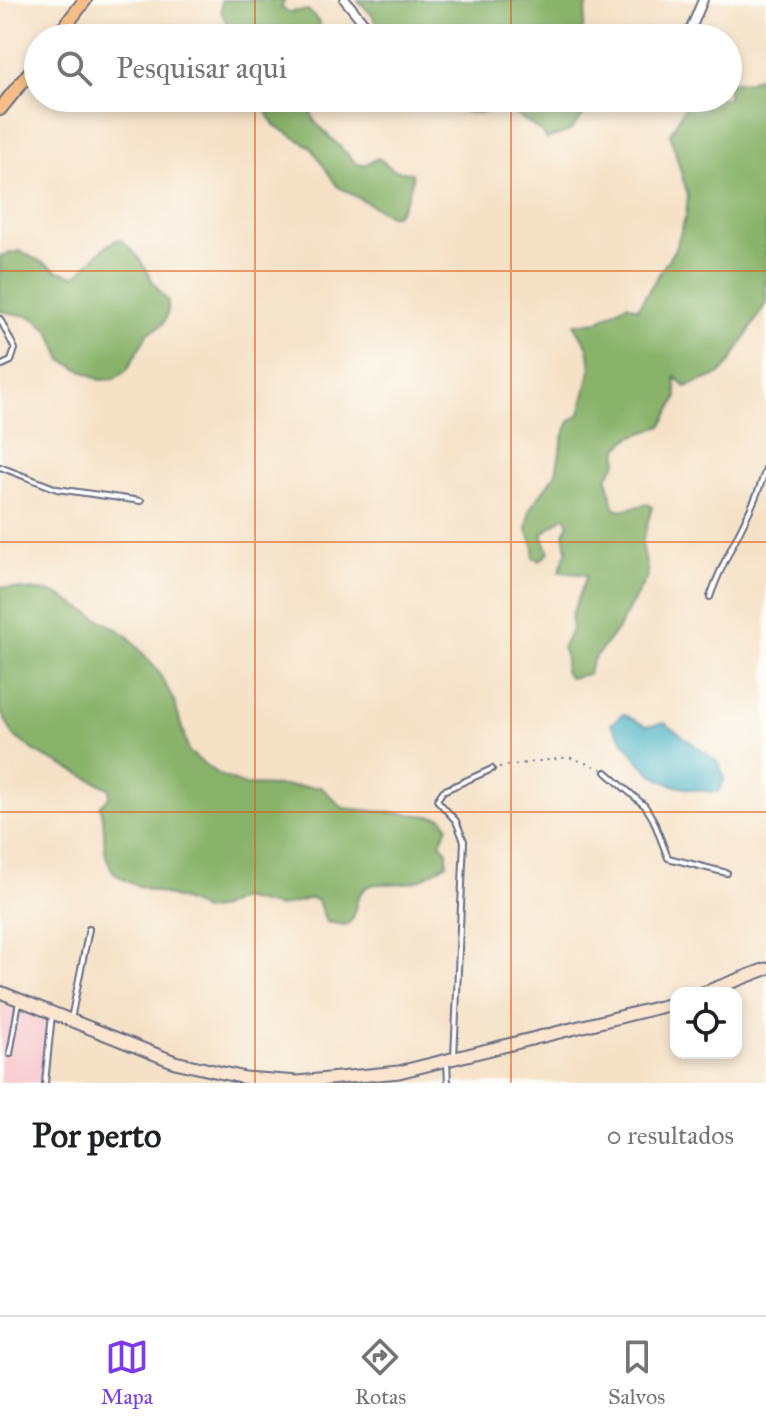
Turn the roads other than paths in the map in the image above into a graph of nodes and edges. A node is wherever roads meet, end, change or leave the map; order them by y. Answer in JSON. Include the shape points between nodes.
{"nodes":[{"id":1,"x":85,"y":0,"type":"edge"},
{"id":2,"x":345,"y":0,"type":"edge"},
{"id":3,"x":703,"y":0,"type":"edge"},
{"id":4,"x":67,"y":24,"type":"edge"},
{"id":5,"x":365,"y":24,"type":"edge"},
{"id":6,"x":693,"y":24,"type":"edge"},
{"id":7,"x":24,"y":79,"type":"edge"},
{"id":8,"x":0,"y":109,"type":"edge"},
{"id":9,"x":0,"y":319,"type":"edge"},
{"id":10,"x":0,"y":366,"type":"edge"},
{"id":11,"x":0,"y":467,"type":"edge"},
{"id":12,"x":766,"y":468,"type":"edge"},
{"id":13,"x":141,"y":501,"type":"dead end"},
{"id":14,"x":710,"y":597,"type":"dead end"},
{"id":15,"x":492,"y":769,"type":"road end"},
{"id":16,"x":606,"y":772,"type":"road end"},
{"id":17,"x":727,"y":873,"type":"dead end"},
{"id":18,"x":89,"y":929,"type":"dead end"},
{"id":19,"x":766,"y":969,"type":"edge"},
{"id":20,"x":719,"y":987,"type":"edge"},
{"id":21,"x":0,"y":992,"type":"edge"},
{"id":22,"x":19,"y":1000,"type":"junction"},
{"id":23,"x":670,"y":1004,"type":"edge"},
{"id":24,"x":52,"y":1014,"type":"junction"},
{"id":25,"x":71,"y":1022,"type":"junction"},
{"id":26,"x":10,"y":1054,"type":"dead end"},
{"id":27,"x":450,"y":1059,"type":"junction"},
{"id":28,"x":337,"y":1082,"type":"edge"},
{"id":29,"x":45,"y":1083,"type":"edge"},
{"id":30,"x":448,"y":1083,"type":"edge"}],
"edges":[{"from":1,"to":4,"type":"main road"},
{"from":2,"to":5,"type":"street"},
{"from":3,"to":6,"type":"street"},
{"from":7,"to":8,"type":"main road"},
{"from":9,"to":10,"type":"lane","via":[[15,349],[11,361]]},
{"from":11,"to":13,"type":"lane","via":[[57,489]]},
{"from":12,"to":14,"type":"lane"},
{"from":15,"to":27,"type":"lane","via":[[443,791],[437,800],[456,821],[464,841]]},
{"from":16,"to":17,"type":"lane","via":[[645,806],[668,858]]},
{"from":18,"to":25,"type":"lane"},
{"from":19,"to":20,"type":"main road"},
{"from":21,"to":22,"type":"main road"},
{"from":22,"to":24,"type":"main road"},
{"from":22,"to":26,"type":"lane"},
{"from":23,"to":27,"type":"main road"},
{"from":24,"to":25,"type":"main road"},
{"from":24,"to":29,"type":"lane"},
{"from":25,"to":28,"type":"main road","via":[[206,1070],[282,1081]]},
{"from":27,"to":28,"type":"main road"},
{"from":27,"to":30,"type":"lane"}]}
